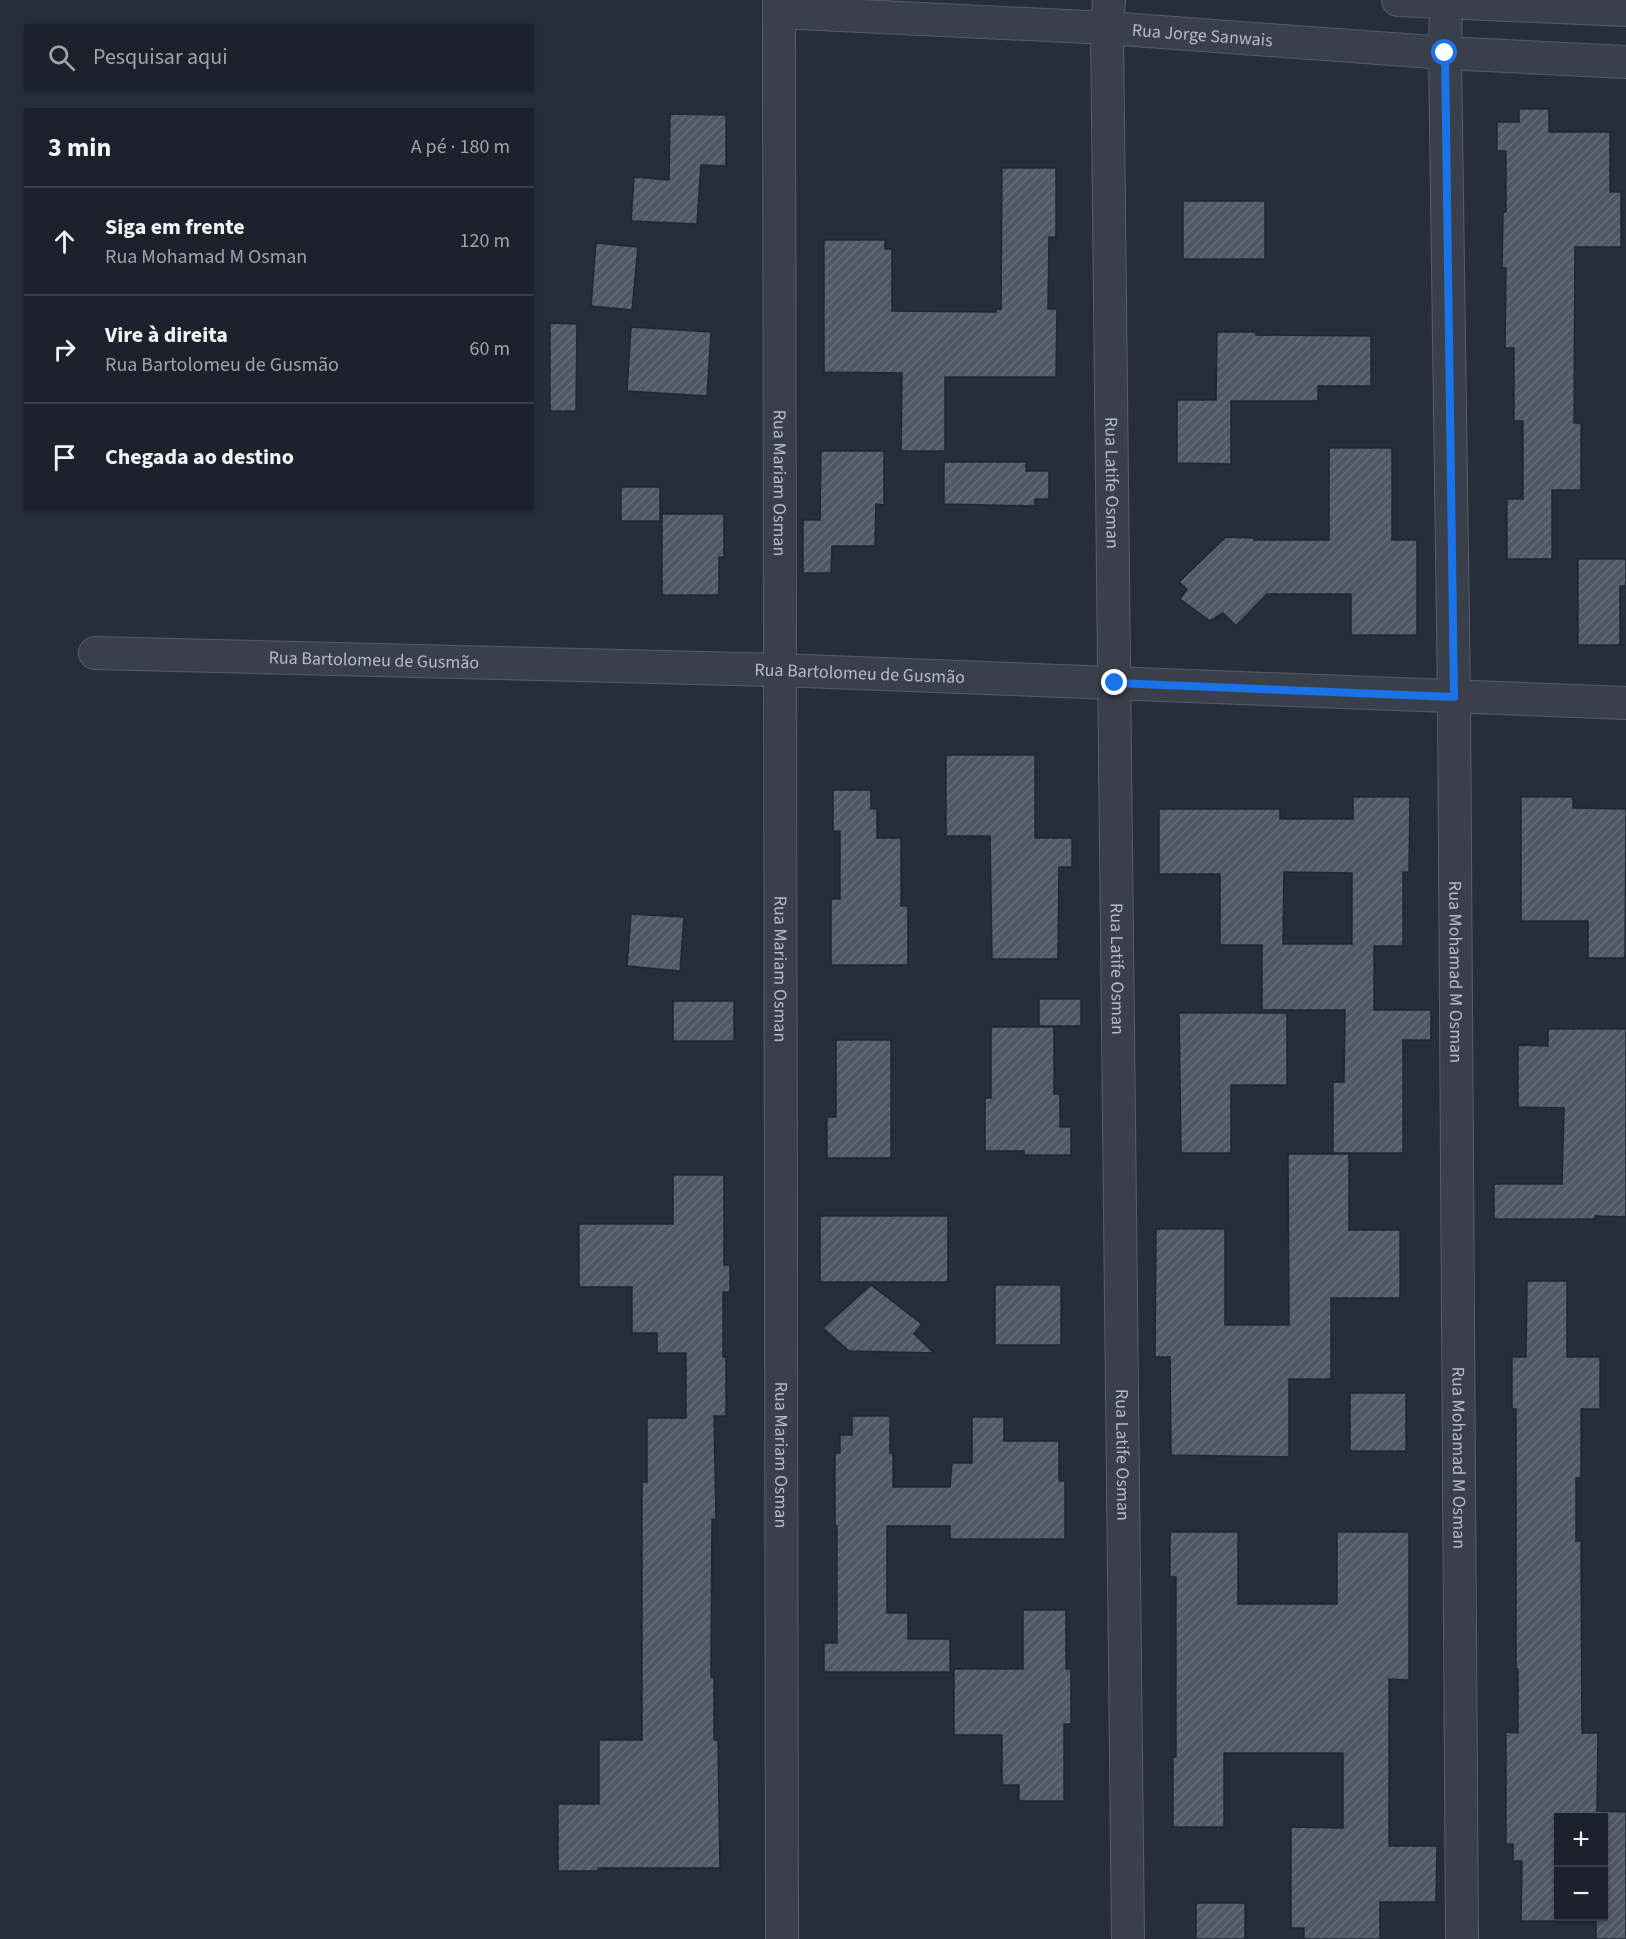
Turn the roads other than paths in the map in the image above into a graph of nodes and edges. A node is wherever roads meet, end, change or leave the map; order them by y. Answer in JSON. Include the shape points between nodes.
{"nodes":[{"id":1,"x":1398,"y":0,"type":"edge"},
{"id":2,"x":1446,"y":3,"type":"junction"},
{"id":3,"x":779,"y":6,"type":"edge"},
{"id":4,"x":1626,"y":10,"type":"edge"},
{"id":5,"x":1108,"y":14,"type":"edge"},
{"id":6,"x":1445,"y":53,"type":"junction"},
{"id":7,"x":1626,"y":62,"type":"edge"},
{"id":8,"x":94,"y":653,"type":"dead end"},
{"id":9,"x":779,"y":670,"type":"junction"},
{"id":10,"x":1115,"y":683,"type":"junction"},
{"id":11,"x":1454,"y":697,"type":"junction"},
{"id":12,"x":1626,"y":704,"type":"edge"},
{"id":13,"x":782,"y":1939,"type":"edge"},
{"id":14,"x":1128,"y":1939,"type":"edge"},
{"id":15,"x":1462,"y":1939,"type":"edge"}],
"edges":[{"from":1,"to":2,"type":"street"},
{"from":2,"to":4,"type":"street"},
{"from":2,"to":6,"type":"street","name":"Rua Mohamad M Osman"},
{"from":3,"to":5,"type":"street","name":"Rua Jorge Sanwais"},
{"from":3,"to":9,"type":"street","name":"Rua Mariam Osman"},
{"from":5,"to":6,"type":"street","name":"Rua Jorge Sanwais"},
{"from":5,"to":10,"type":"street","name":"Rua Latife Osman"},
{"from":6,"to":7,"type":"street","name":"Rua Jorge Sanwais"},
{"from":6,"to":11,"type":"street","name":"Rua Mohamad M Osman"},
{"from":8,"to":9,"type":"street","name":"Rua Bartolomeu de Gusmão"},
{"from":9,"to":10,"type":"street","name":"Rua Bartolomeu de Gusmão"},
{"from":9,"to":13,"type":"street","name":"Rua Mariam Osman"},
{"from":10,"to":11,"type":"street","name":"Rua Bartolomeu de Gusmão"},
{"from":10,"to":14,"type":"street","name":"Rua Latife Osman"},
{"from":11,"to":12,"type":"street","name":"Rua Bartolomeu de Gusmão"},
{"from":11,"to":15,"type":"street","name":"Rua Mohamad M Osman"}]}
